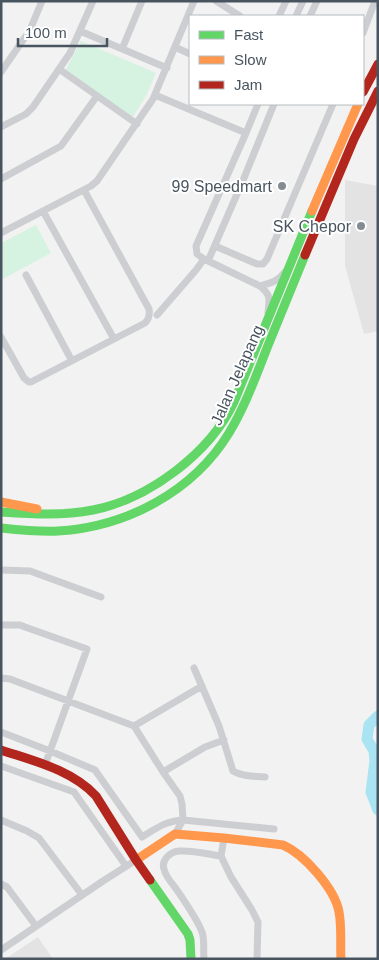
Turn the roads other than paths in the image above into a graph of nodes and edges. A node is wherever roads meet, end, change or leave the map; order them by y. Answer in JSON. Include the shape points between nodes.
{"nodes":[{"id":1,"x":42,"y":1,"type":"edge"},
{"id":2,"x":92,"y":1,"type":"edge"},
{"id":3,"x":142,"y":1,"type":"edge"},
{"id":4,"x":194,"y":1,"type":"edge"},
{"id":5,"x":216,"y":1,"type":"edge"},
{"id":6,"x":286,"y":1,"type":"edge"},
{"id":7,"x":303,"y":1,"type":"edge"},
{"id":8,"x":317,"y":1,"type":"edge"},
{"id":9,"x":375,"y":1,"type":"edge"},
{"id":10,"x":238,"y":15,"type":"edge"},
{"id":11,"x":280,"y":15,"type":"edge"},
{"id":12,"x":296,"y":15,"type":"edge"},
{"id":13,"x":310,"y":15,"type":"edge"},
{"id":14,"x":80,"y":31,"type":"junction"},
{"id":15,"x":364,"y":31,"type":"edge"},
{"id":16,"x":175,"y":48,"type":"junction"},
{"id":17,"x":122,"y":49,"type":"junction"},
{"id":18,"x":189,"y":54,"type":"edge"},
{"id":19,"x":378,"y":64,"type":"edge"},
{"id":20,"x":167,"y":68,"type":"junction"},
{"id":21,"x":59,"y":69,"type":"junction"},
{"id":22,"x":1,"y":72,"type":"edge"},
{"id":23,"x":364,"y":90,"type":"edge"},
{"id":24,"x":378,"y":91,"type":"edge"},
{"id":25,"x":155,"y":95,"type":"junction"},
{"id":26,"x":97,"y":96,"type":"junction"},
{"id":27,"x":258,"y":105,"type":"edge"},
{"id":28,"x":333,"y":105,"type":"edge"},
{"id":29,"x":358,"y":105,"type":"edge"},
{"id":30,"x":273,"y":106,"type":"edge"},
{"id":31,"x":137,"y":124,"type":"junction"},
{"id":32,"x":1,"y":127,"type":"edge"},
{"id":33,"x":246,"y":133,"type":"junction"},
{"id":34,"x":1,"y":180,"type":"edge"},
{"id":35,"x":84,"y":190,"type":"junction"},
{"id":36,"x":43,"y":211,"type":"junction"},
{"id":37,"x":2,"y":232,"type":"edge"},
{"id":38,"x":215,"y":246,"type":"junction"},
{"id":39,"x":206,"y":260,"type":"junction"},
{"id":40,"x":289,"y":266,"type":"junction"},
{"id":41,"x":26,"y":276,"type":"dead end"},
{"id":42,"x":260,"y":286,"type":"junction"},
{"id":43,"x":157,"y":315,"type":"dead end"},
{"id":44,"x":267,"y":324,"type":"junction"},
{"id":45,"x":1,"y":337,"type":"edge"},
{"id":46,"x":114,"y":339,"type":"junction"},
{"id":47,"x":72,"y":361,"type":"junction"},
{"id":48,"x":1,"y":502,"type":"edge"},
{"id":49,"x":1,"y":512,"type":"edge"},
{"id":50,"x":72,"y":513,"type":"junction"},
{"id":51,"x":1,"y":528,"type":"edge"},
{"id":52,"x":1,"y":570,"type":"edge"},
{"id":53,"x":101,"y":597,"type":"dead end"},
{"id":54,"x":1,"y":625,"type":"edge"},
{"id":55,"x":194,"y":668,"type":"dead end"},
{"id":56,"x":1,"y":678,"type":"edge"},
{"id":57,"x":202,"y":686,"type":"junction"},
{"id":58,"x":68,"y":700,"type":"junction"},
{"id":59,"x":134,"y":726,"type":"junction"},
{"id":60,"x":1,"y":732,"type":"edge"},
{"id":61,"x":224,"y":740,"type":"junction"},
{"id":62,"x":1,"y":750,"type":"edge"},
{"id":63,"x":50,"y":751,"type":"junction"},
{"id":64,"x":46,"y":765,"type":"junction"},
{"id":65,"x":1,"y":766,"type":"edge"},
{"id":66,"x":163,"y":772,"type":"junction"},
{"id":67,"x":265,"y":777,"type":"dead end"},
{"id":68,"x":1,"y":820,"type":"edge"},
{"id":69,"x":183,"y":820,"type":"junction"},
{"id":70,"x":274,"y":829,"type":"dead end"},
{"id":71,"x":175,"y":834,"type":"junction"},
{"id":72,"x":224,"y":838,"type":"junction"},
{"id":73,"x":221,"y":856,"type":"junction"},
{"id":74,"x":136,"y":860,"type":"junction"},
{"id":75,"x":126,"y":866,"type":"junction"},
{"id":76,"x":1,"y":884,"type":"edge"},
{"id":77,"x":82,"y":895,"type":"junction"},
{"id":78,"x":36,"y":926,"type":"junction"},
{"id":79,"x":1,"y":950,"type":"edge"},
{"id":80,"x":190,"y":959,"type":"edge"},
{"id":81,"x":204,"y":959,"type":"edge"},
{"id":82,"x":257,"y":959,"type":"edge"},
{"id":83,"x":341,"y":959,"type":"edge"}],
"edges":[{"from":1,"to":22,"type":"street","via":[[30,30]]},
{"from":2,"to":14,"type":"street"},
{"from":3,"to":17,"type":"street"},
{"from":4,"to":16,"type":"street"},
{"from":5,"to":10,"type":"street"},
{"from":6,"to":11,"type":"street"},
{"from":7,"to":12,"type":"street"},
{"from":8,"to":13,"type":"street"},
{"from":9,"to":15,"type":"street"},
{"from":14,"to":17,"type":"street"},
{"from":14,"to":21,"type":"street"},
{"from":16,"to":18,"type":"street"},
{"from":16,"to":20,"type":"street"},
{"from":17,"to":20,"type":"street"},
{"from":19,"to":23,"type":"main road"},
{"from":20,"to":25,"type":"street"},
{"from":21,"to":26,"type":"street"},
{"from":21,"to":32,"type":"street","via":[[29,111]]},
{"from":24,"to":51,"type":"main road","name":"Jalan Jelapang","via":[[365,112],[239,414],[206,466],[157,501],[112,522],[65,530]]},
{"from":25,"to":31,"type":"street"},
{"from":25,"to":33,"type":"street"},
{"from":26,"to":31,"type":"street"},
{"from":26,"to":34,"type":"street","via":[[61,146]]},
{"from":27,"to":33,"type":"street"},
{"from":28,"to":38,"type":"street","via":[[268,259],[257,264]]},
{"from":29,"to":40,"type":"main road","name":"Jalan Jelapang"},
{"from":30,"to":38,"type":"street"},
{"from":31,"to":35,"type":"street","via":[[97,181]]},
{"from":33,"to":39,"type":"street","via":[[196,246],[197,254]]},
{"from":35,"to":36,"type":"street"},
{"from":35,"to":46,"type":"street","via":[[149,309],[145,323]]},
{"from":36,"to":37,"type":"street"},
{"from":36,"to":46,"type":"street"},
{"from":38,"to":39,"type":"street"},
{"from":39,"to":42,"type":"street"},
{"from":39,"to":43,"type":"street"},
{"from":40,"to":42,"type":"street","via":[[280,279]]},
{"from":40,"to":44,"type":"main road","name":"Jalan Jelapang"},
{"from":41,"to":47,"type":"street"},
{"from":42,"to":44,"type":"street","via":[[270,299]]},
{"from":44,"to":50,"type":"main road","name":"Jalan Jelapang","via":[[226,420],[202,448],[172,473],[122,501]]},
{"from":45,"to":47,"type":"street","via":[[29,382]]},
{"from":46,"to":47,"type":"street"},
{"from":48,"to":50,"type":"main road"},
{"from":49,"to":50,"type":"main road","name":"Jalan Jelapang"},
{"from":52,"to":53,"type":"street","via":[[30,571]]},
{"from":54,"to":58,"type":"street","via":[[25,627],[86,649]]},
{"from":55,"to":57,"type":"street"},
{"from":56,"to":58,"type":"street"},
{"from":57,"to":59,"type":"street"},
{"from":57,"to":61,"type":"street"},
{"from":58,"to":59,"type":"street"},
{"from":58,"to":63,"type":"street"},
{"from":59,"to":66,"type":"street"},
{"from":60,"to":63,"type":"street"},
{"from":61,"to":66,"type":"street","via":[[205,747]]},
{"from":61,"to":67,"type":"street","via":[[233,771],[246,776]]},
{"from":62,"to":64,"type":"main road"},
{"from":63,"to":64,"type":"street"},
{"from":63,"to":69,"type":"street","via":[[95,770],[142,836],[166,823]]},
{"from":64,"to":74,"type":"main road","via":[[88,786]]},
{"from":65,"to":75,"type":"street","via":[[74,792]]},
{"from":66,"to":69,"type":"street","via":[[180,796]]},
{"from":68,"to":77,"type":"street","via":[[39,838]]},
{"from":69,"to":70,"type":"street"},
{"from":69,"to":71,"type":"street"},
{"from":71,"to":72,"type":"main road"},
{"from":71,"to":74,"type":"main road"},
{"from":72,"to":73,"type":"street"},
{"from":72,"to":83,"type":"main road","via":[[283,845],[300,856],[335,898],[339,913]]},
{"from":73,"to":81,"type":"street","via":[[179,851],[171,853],[163,862],[165,872],[203,934]]},
{"from":73,"to":82,"type":"street","via":[[258,922]]},
{"from":74,"to":75,"type":"street"},
{"from":74,"to":80,"type":"main road","via":[[188,934]]},
{"from":75,"to":77,"type":"street"},
{"from":76,"to":78,"type":"street","via":[[7,887]]},
{"from":77,"to":78,"type":"street"},
{"from":78,"to":79,"type":"street"}]}
